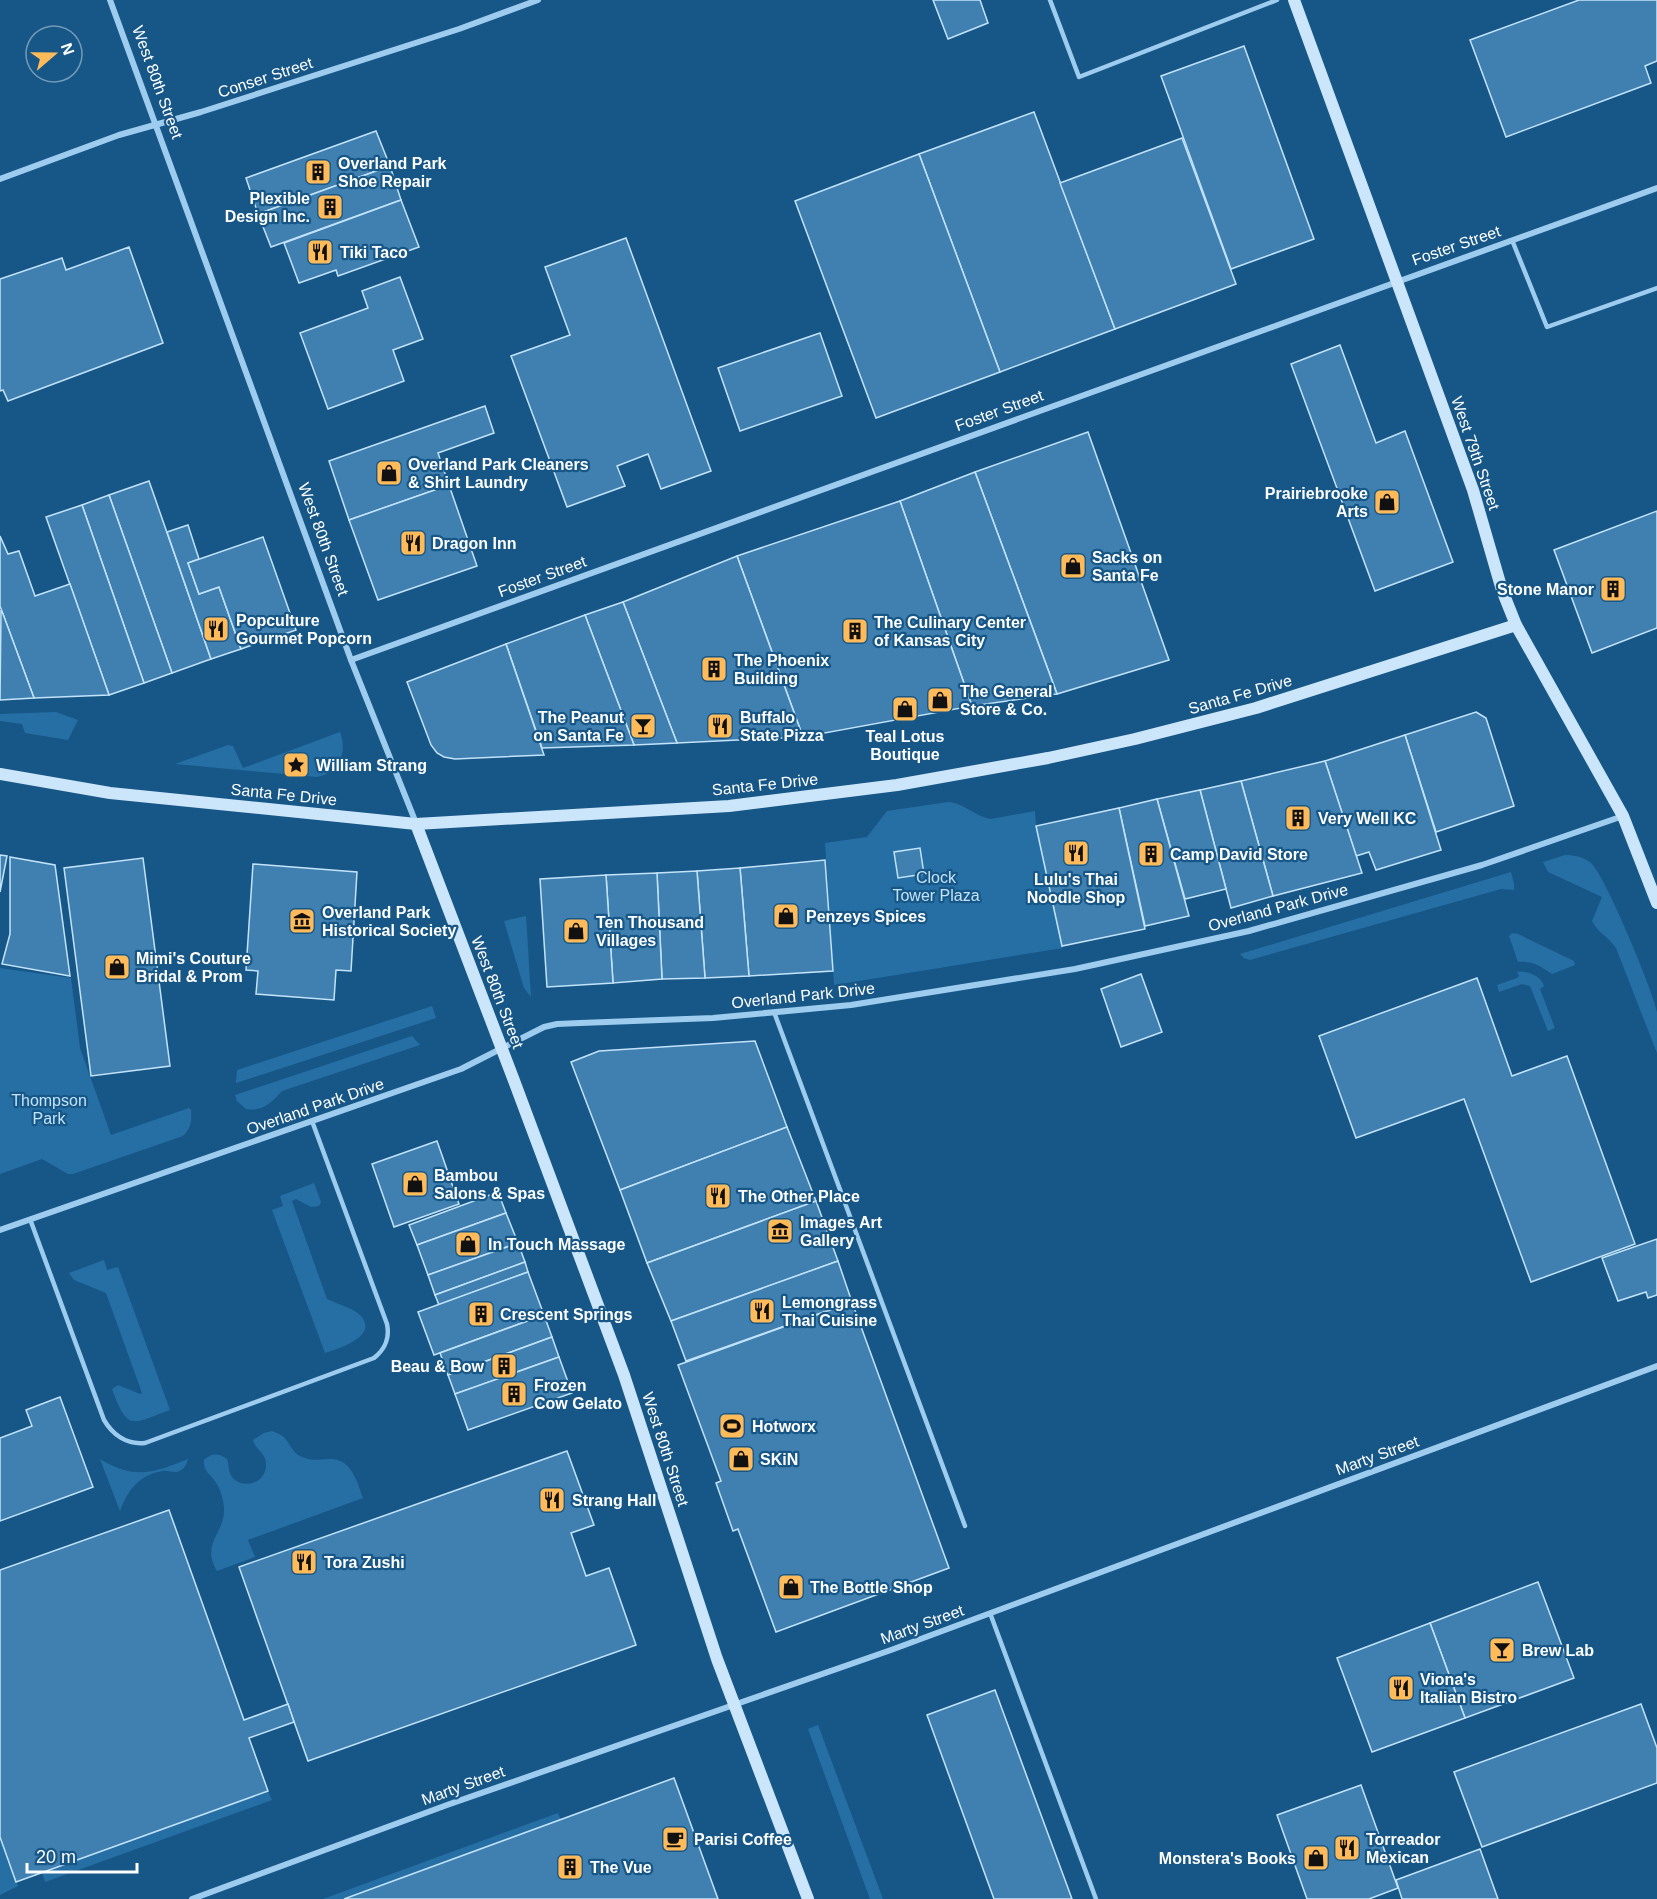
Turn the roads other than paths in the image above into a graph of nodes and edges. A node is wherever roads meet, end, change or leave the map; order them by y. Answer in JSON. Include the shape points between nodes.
{"nodes":[{"id":1,"x":110,"y":0,"type":"edge"},
{"id":2,"x":538,"y":0,"type":"edge"},
{"id":3,"x":1050,"y":0,"type":"edge"},
{"id":4,"x":1277,"y":0,"type":"edge"},
{"id":5,"x":1294,"y":0,"type":"edge"},
{"id":6,"x":156,"y":125,"type":"junction"},
{"id":7,"x":0,"y":179,"type":"edge"},
{"id":8,"x":1657,"y":188,"type":"edge"},
{"id":9,"x":1512,"y":240,"type":"junction"},
{"id":10,"x":1397,"y":281,"type":"junction"},
{"id":11,"x":1657,"y":288,"type":"edge"},
{"id":12,"x":1516,"y":625,"type":"junction"},
{"id":13,"x":351,"y":660,"type":"junction"},
{"id":14,"x":0,"y":774,"type":"edge"},
{"id":15,"x":1623,"y":816,"type":"junction"},
{"id":16,"x":416,"y":824,"type":"junction"},
{"id":17,"x":1657,"y":903,"type":"edge"},
{"id":18,"x":774,"y":1012,"type":"junction"},
{"id":19,"x":502,"y":1049,"type":"junction"},
{"id":20,"x":312,"y":1121,"type":"junction"},
{"id":21,"x":30,"y":1219,"type":"junction"},
{"id":22,"x":0,"y":1230,"type":"edge"},
{"id":23,"x":1657,"y":1366,"type":"edge"},
{"id":24,"x":965,"y":1526,"type":"dead end"},
{"id":25,"x":990,"y":1613,"type":"junction"},
{"id":26,"x":734,"y":1704,"type":"junction"},
{"id":27,"x":192,"y":1899,"type":"edge"},
{"id":28,"x":807,"y":1899,"type":"edge"},
{"id":29,"x":1096,"y":1899,"type":"edge"}],
"edges":[{"from":1,"to":6,"type":"street","name":"West 80th Street"},
{"from":2,"to":6,"type":"street","name":"Conser Street"},
{"from":3,"to":4,"type":"lane","via":[[1079,77]]},
{"from":5,"to":10,"type":"main road","name":"West 79th Street"},
{"from":6,"to":7,"type":"street","name":"Conser Street"},
{"from":6,"to":13,"type":"street","name":"West 80th Street"},
{"from":8,"to":9,"type":"street","name":"Foster Street"},
{"from":9,"to":10,"type":"street","name":"Foster Street"},
{"from":9,"to":11,"type":"lane","via":[[1546,327]]},
{"from":10,"to":12,"type":"main road","name":"West 79th Street","via":[[1473,490]]},
{"from":10,"to":13,"type":"street","name":"Foster Street"},
{"from":12,"to":15,"type":"main road","name":"West 79th Street"},
{"from":12,"to":16,"type":"main road","name":"Santa Fe Drive","via":[[1257,708],[1048,758],[897,785],[729,806]]},
{"from":13,"to":16,"type":"street","name":"West 80th Street"},
{"from":14,"to":16,"type":"main road","name":"Santa Fe Drive","via":[[110,794]]},
{"from":15,"to":17,"type":"main road","name":"West 79th Street"},
{"from":15,"to":18,"type":"street","name":"Overland Park Drive","via":[[1482,865],[1249,931],[1075,969],[851,1005]]},
{"from":16,"to":19,"type":"main road","name":"West 80th Street"},
{"from":18,"to":19,"type":"street","name":"Overland Park Drive","via":[[557,1024]]},
{"from":18,"to":24,"type":"lane"},
{"from":19,"to":20,"type":"street","name":"Overland Park Drive","via":[[461,1069]]},
{"from":19,"to":26,"type":"main road","name":"West 80th Street","via":[[624,1375]]},
{"from":20,"to":21,"type":"street","name":"Overland Park Drive"},
{"from":20,"to":21,"type":"lane","via":[[387,1324],[389,1332],[384,1347],[374,1358],[145,1443],[126,1441],[109,1429],[104,1420]]},
{"from":21,"to":22,"type":"street","name":"Overland Park Drive"},
{"from":23,"to":25,"type":"street","name":"Marty Street"},
{"from":25,"to":26,"type":"street","name":"Marty Street"},
{"from":25,"to":29,"type":"lane"},
{"from":26,"to":27,"type":"street","name":"Marty Street"},
{"from":26,"to":28,"type":"main road","name":"West 80th Street"}]}
